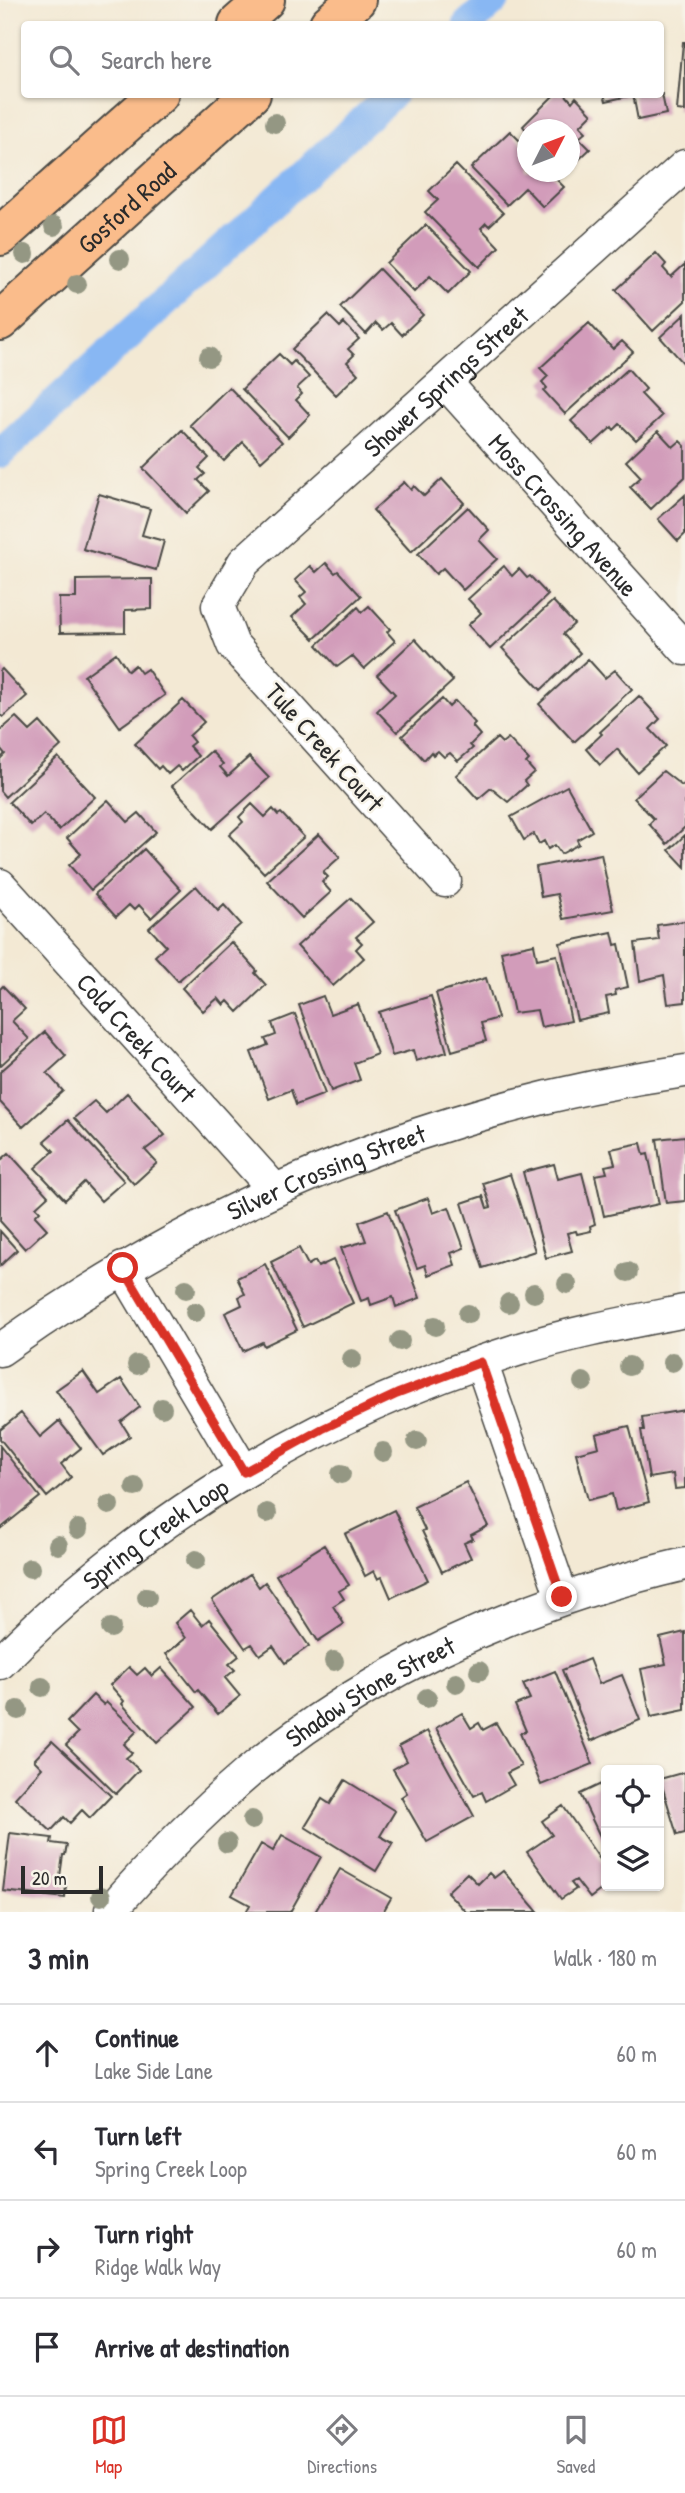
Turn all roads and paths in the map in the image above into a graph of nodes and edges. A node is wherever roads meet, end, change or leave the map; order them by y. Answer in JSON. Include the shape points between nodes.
{"nodes":[{"id":1,"x":265,"y":0,"type":"edge"},
{"id":2,"x":356,"y":0,"type":"edge"},
{"id":3,"x":241,"y":21,"type":"edge"},
{"id":4,"x":332,"y":21,"type":"edge"},
{"id":5,"x":155,"y":98,"type":"edge"},
{"id":6,"x":247,"y":98,"type":"edge"},
{"id":7,"x":685,"y":166,"type":"edge"},
{"id":8,"x":0,"y":236,"type":"edge"},
{"id":9,"x":0,"y":321,"type":"edge"},
{"id":10,"x":445,"y":382,"type":"junction"},
{"id":11,"x":218,"y":606,"type":"joint"},
{"id":12,"x":685,"y":649,"type":"edge"},
{"id":13,"x":445,"y":881,"type":"dead end"},
{"id":14,"x":0,"y":885,"type":"edge"},
{"id":15,"x":685,"y":1071,"type":"edge"},
{"id":16,"x":274,"y":1189,"type":"junction"},
{"id":17,"x":123,"y":1268,"type":"junction"},
{"id":18,"x":685,"y":1311,"type":"edge"},
{"id":19,"x":0,"y":1350,"type":"edge"},
{"id":20,"x":481,"y":1362,"type":"junction"},
{"id":21,"x":244,"y":1472,"type":"junction"},
{"id":22,"x":685,"y":1564,"type":"edge"},
{"id":23,"x":562,"y":1597,"type":"junction"},
{"id":24,"x":0,"y":1663,"type":"edge"},
{"id":25,"x":112,"y":1911,"type":"edge"}],
"edges":[{"from":1,"to":3,"type":"main road"},
{"from":2,"to":4,"type":"main road"},
{"from":5,"to":8,"type":"main road"},
{"from":6,"to":9,"type":"main road","name":"Gosford Road"},
{"from":7,"to":10,"type":"street","name":"Shower Springs Street"},
{"from":10,"to":11,"type":"street","name":"Shower Springs Street","via":[[244,562]]},
{"from":10,"to":12,"type":"street","name":"Moss Crossing Avenue"},
{"from":11,"to":13,"type":"street","name":"Tule Creek Court","via":[[233,645]]},
{"from":14,"to":16,"type":"street","name":"Cold Creek Court"},
{"from":15,"to":16,"type":"street","name":"Silver Crossing Street","via":[[527,1101],[322,1168]]},
{"from":16,"to":17,"type":"street","name":"Silver Crossing Street"},
{"from":17,"to":19,"type":"street","name":"Silver Crossing Street"},
{"from":17,"to":21,"type":"street"},
{"from":18,"to":20,"type":"street","name":"Spring Creek Loop","via":[[608,1326]]},
{"from":20,"to":21,"type":"street","name":"Spring Creek Loop","via":[[397,1394]]},
{"from":20,"to":23,"type":"street"},
{"from":21,"to":24,"type":"street","name":"Spring Creek Loop","via":[[85,1584]]},
{"from":22,"to":23,"type":"street","name":"Shadow Stone Street"},
{"from":23,"to":25,"type":"street","name":"Shadow Stone Street","via":[[496,1622],[416,1661],[296,1735],[227,1791],[163,1852]]}]}
